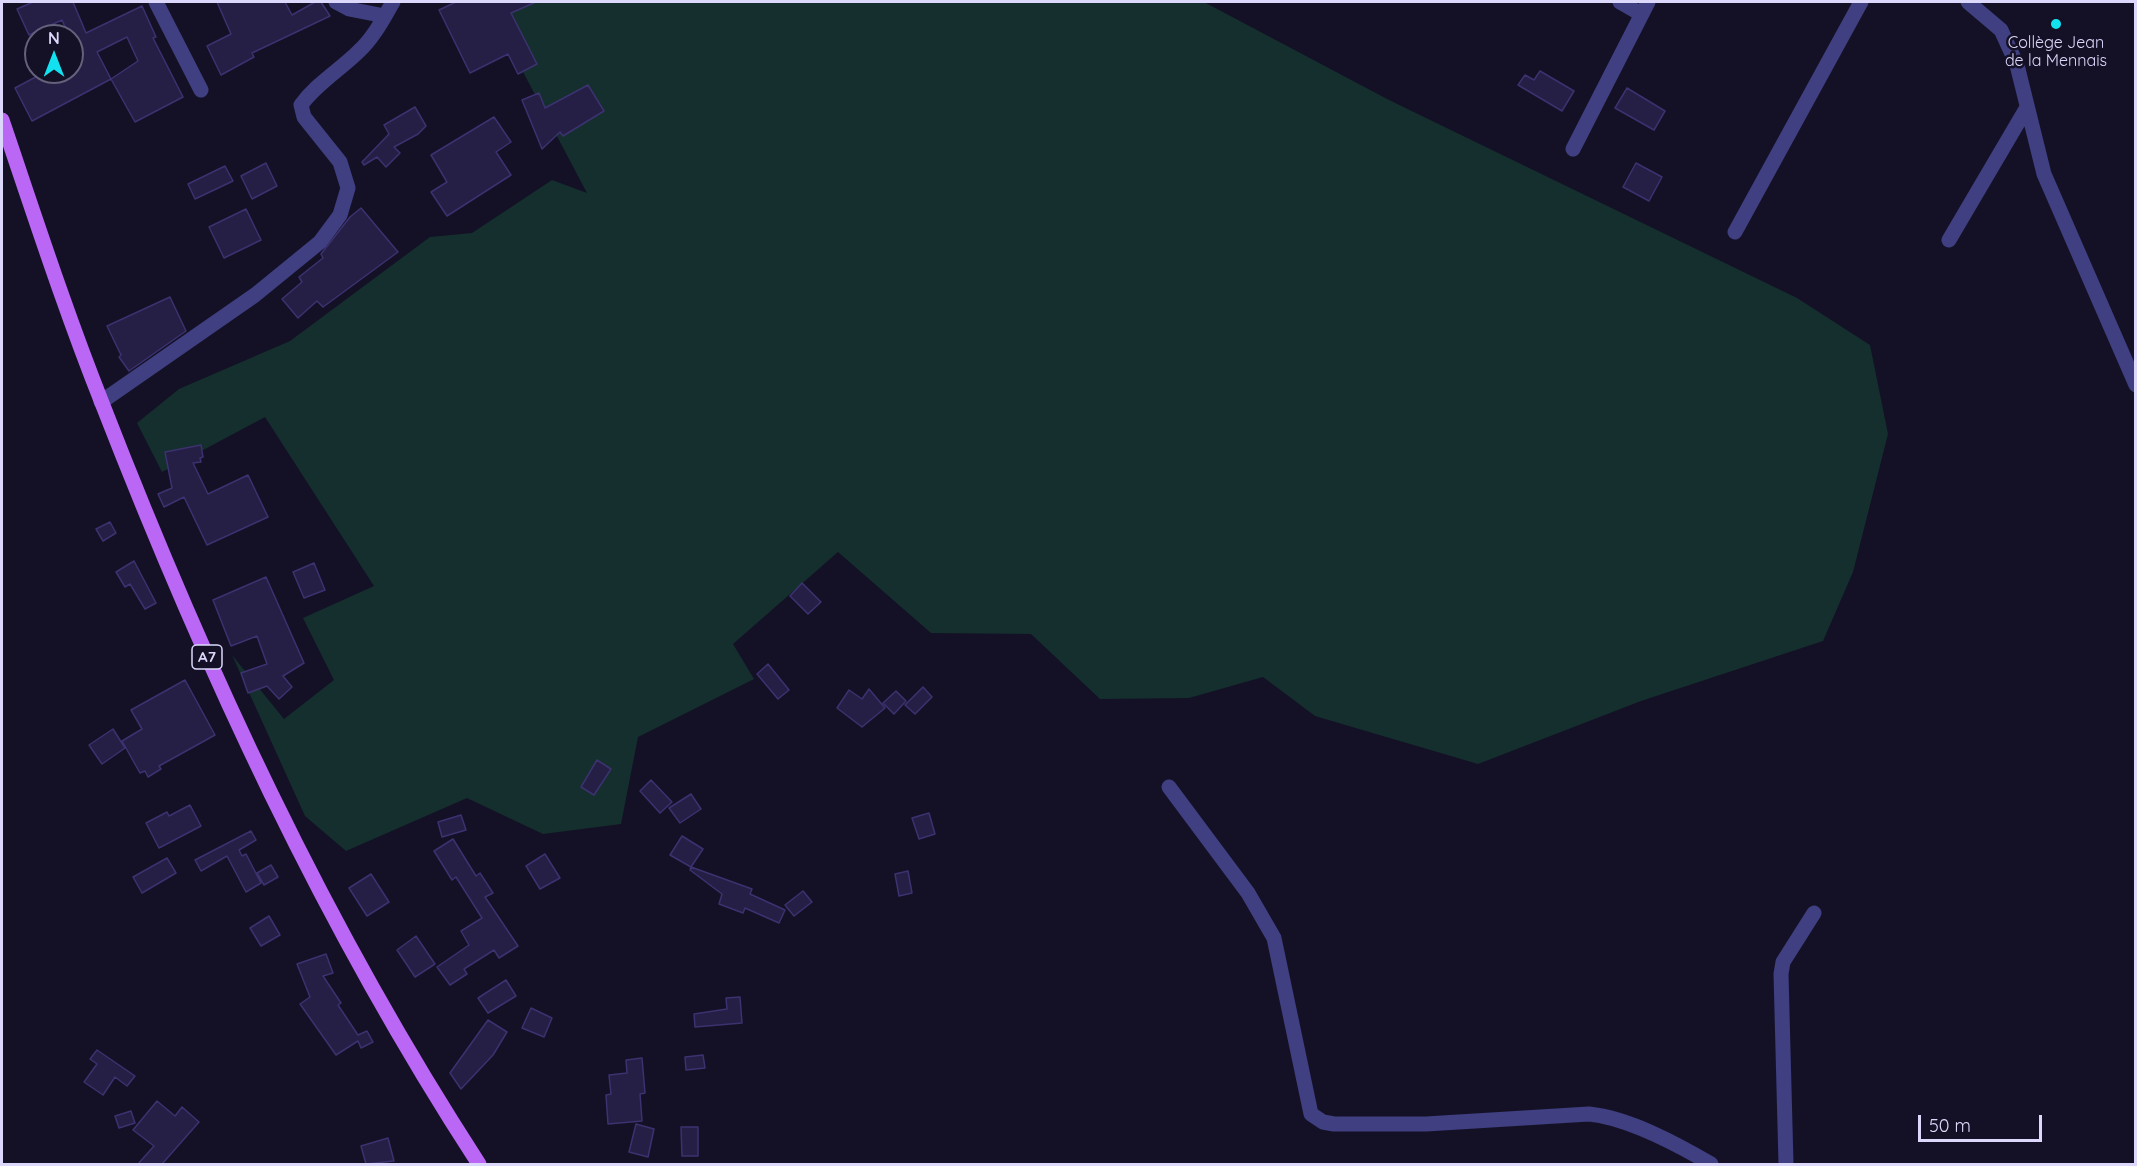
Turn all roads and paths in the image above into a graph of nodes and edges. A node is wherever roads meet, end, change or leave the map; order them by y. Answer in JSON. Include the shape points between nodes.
{"nodes":[{"id":1,"x":156,"y":2,"type":"edge"},
{"id":2,"x":336,"y":2,"type":"edge"},
{"id":3,"x":393,"y":2,"type":"edge"},
{"id":4,"x":1620,"y":2,"type":"edge"},
{"id":5,"x":1861,"y":2,"type":"edge"},
{"id":6,"x":1968,"y":2,"type":"edge"},
{"id":7,"x":1644,"y":8,"type":"edge"},
{"id":8,"x":385,"y":16,"type":"junction"},
{"id":9,"x":201,"y":90,"type":"dead end"},
{"id":10,"x":2026,"y":109,"type":"junction"},
{"id":11,"x":2,"y":120,"type":"edge"},
{"id":12,"x":1573,"y":148,"type":"dead end"},
{"id":13,"x":1735,"y":232,"type":"dead end"},
{"id":14,"x":1949,"y":240,"type":"dead end"},
{"id":15,"x":2136,"y":385,"type":"edge"},
{"id":16,"x":101,"y":402,"type":"junction"},
{"id":17,"x":1169,"y":787,"type":"dead end"},
{"id":18,"x":1814,"y":913,"type":"dead end"},
{"id":19,"x":478,"y":1164,"type":"edge"},
{"id":20,"x":1711,"y":1164,"type":"edge"},
{"id":21,"x":1786,"y":1164,"type":"edge"}],
"edges":[{"from":1,"to":9,"type":"street"},
{"from":2,"to":8,"type":"street","via":[[349,9]]},
{"from":3,"to":8,"type":"street"},
{"from":4,"to":7,"type":"street"},
{"from":5,"to":13,"type":"street"},
{"from":6,"to":10,"type":"street","via":[[2001,30],[2017,64]]},
{"from":7,"to":12,"type":"street"},
{"from":8,"to":16,"type":"street","via":[[359,51],[310,93],[302,105],[304,117],[340,162],[348,188],[340,215],[320,242],[255,295]]},
{"from":10,"to":14,"type":"street"},
{"from":10,"to":15,"type":"street","via":[[2044,174]]},
{"from":11,"to":16,"type":"main road","number":"A7"},
{"from":16,"to":19,"type":"main road","number":"A7","via":[[221,690],[316,887],[393,1029]]},
{"from":17,"to":20,"type":"street","via":[[1248,892],[1274,938],[1311,1114],[1334,1124],[1608,1116]]},
{"from":18,"to":21,"type":"street","via":[[1783,962],[1781,974]]}]}
